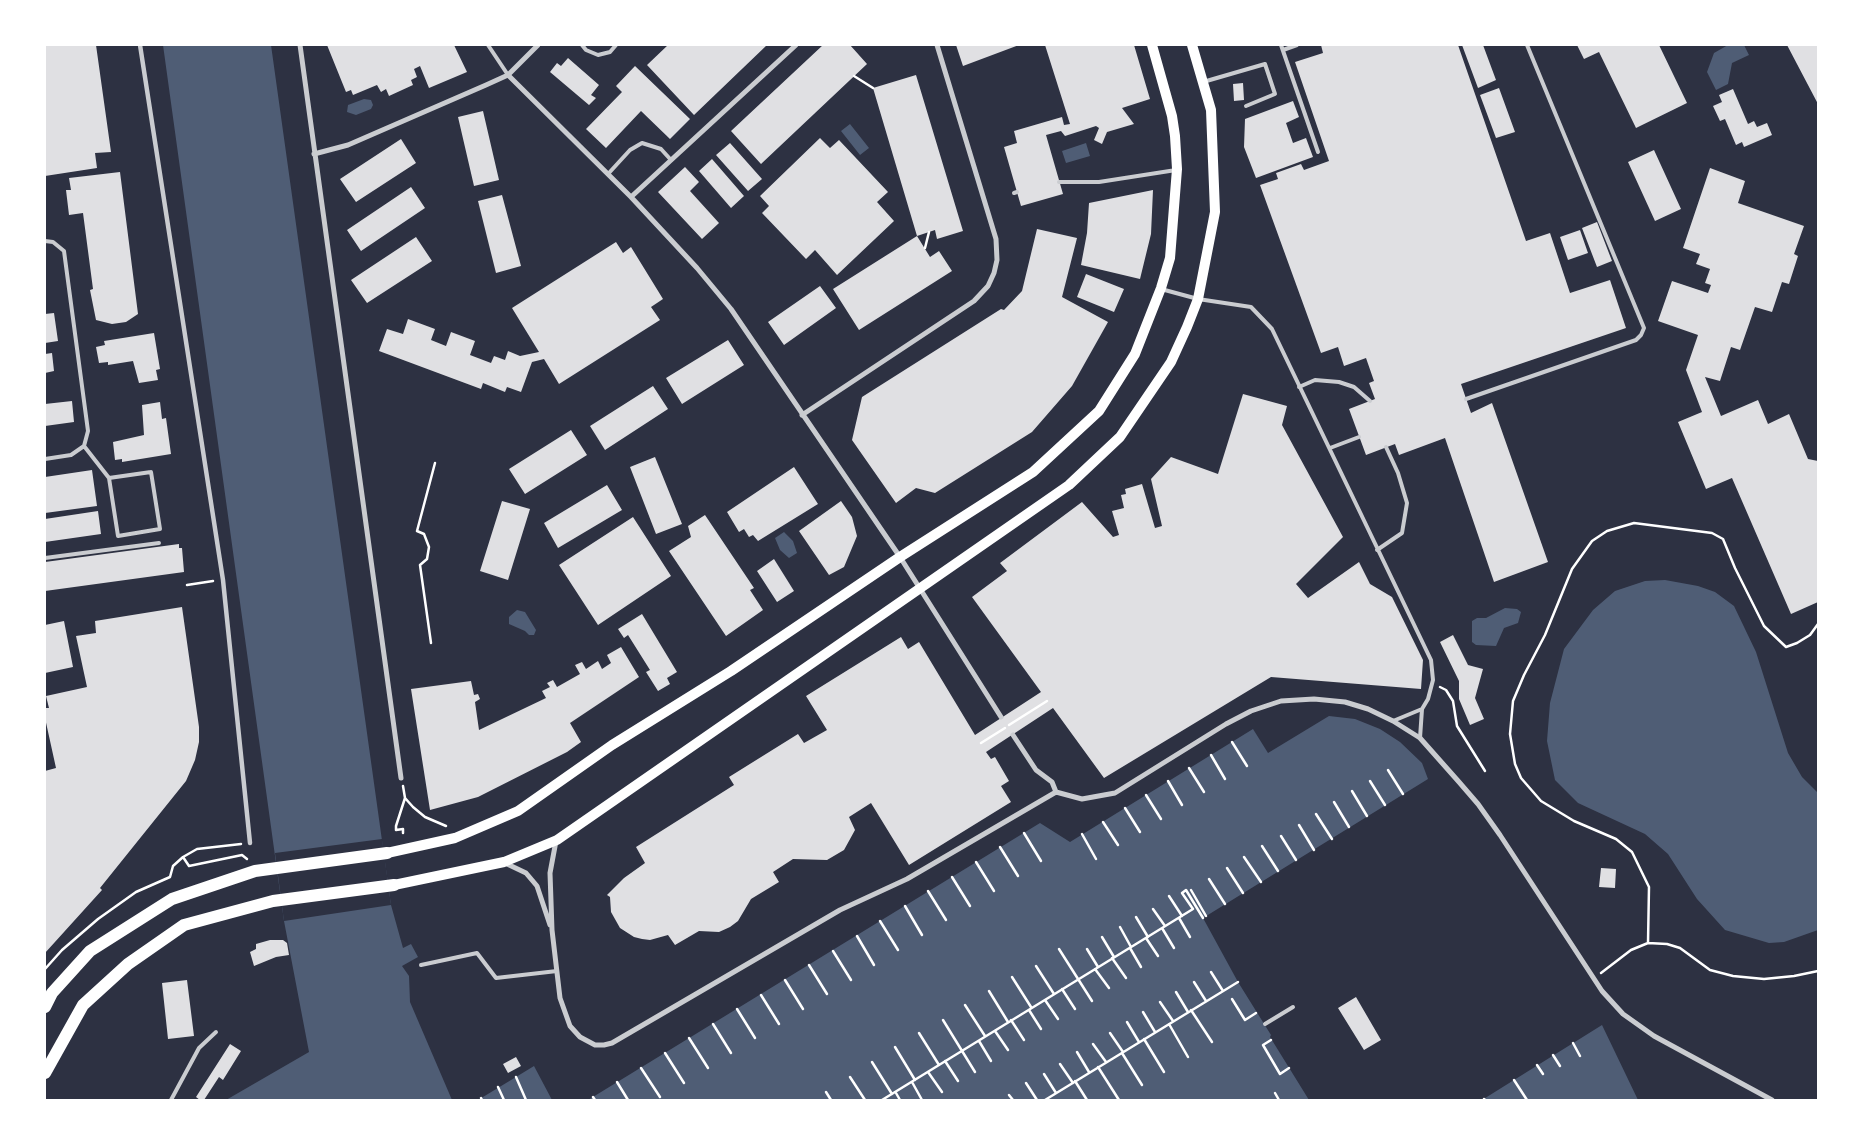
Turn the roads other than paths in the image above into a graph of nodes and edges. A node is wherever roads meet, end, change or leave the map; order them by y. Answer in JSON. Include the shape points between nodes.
{"nodes":[{"id":1,"x":140,"y":45,"type":"edge"},
{"id":2,"x":300,"y":45,"type":"edge"},
{"id":3,"x":488,"y":45,"type":"edge"},
{"id":4,"x":538,"y":45,"type":"edge"},
{"id":5,"x":582,"y":45,"type":"edge"},
{"id":6,"x":616,"y":45,"type":"edge"},
{"id":7,"x":796,"y":45,"type":"edge"},
{"id":8,"x":937,"y":45,"type":"edge"},
{"id":9,"x":1152,"y":45,"type":"edge"},
{"id":10,"x":1192,"y":45,"type":"edge"},
{"id":11,"x":1281,"y":45,"type":"edge"},
{"id":12,"x":1297,"y":45,"type":"edge"},
{"id":13,"x":1527,"y":45,"type":"edge"},
{"id":14,"x":1283,"y":50,"type":"junction"},
{"id":15,"x":508,"y":75,"type":"junction"},
{"id":16,"x":1203,"y":82,"type":"junction"},
{"id":17,"x":1246,"y":106,"type":"dead end"},
{"id":18,"x":1318,"y":152,"type":"dead end"},
{"id":19,"x":314,"y":154,"type":"junction"},
{"id":20,"x":671,"y":160,"type":"junction"},
{"id":21,"x":1178,"y":169,"type":"junction"},
{"id":22,"x":608,"y":174,"type":"junction"},
{"id":23,"x":1059,"y":182,"type":"dead end"},
{"id":24,"x":631,"y":197,"type":"junction"},
{"id":25,"x":45,"y":241,"type":"edge"},
{"id":26,"x":1161,"y":288,"type":"junction"},
{"id":27,"x":1198,"y":299,"type":"junction"},
{"id":28,"x":1299,"y":387,"type":"junction"},
{"id":29,"x":1466,"y":399,"type":"dead end"},
{"id":30,"x":1370,"y":401,"type":"dead end"},
{"id":31,"x":802,"y":415,"type":"junction"},
{"id":32,"x":1359,"y":437,"type":"dead end"},
{"id":33,"x":84,"y":446,"type":"junction"},
{"id":34,"x":1386,"y":447,"type":"dead end"},
{"id":35,"x":1330,"y":448,"type":"junction"},
{"id":36,"x":45,"y":459,"type":"edge"},
{"id":37,"x":109,"y":478,"type":"junction"},
{"id":38,"x":159,"y":543,"type":"dead end"},
{"id":39,"x":1377,"y":550,"type":"junction"},
{"id":40,"x":900,"y":557,"type":"junction"},
{"id":41,"x":45,"y":558,"type":"edge"},
{"id":42,"x":920,"y":588,"type":"junction"},
{"id":43,"x":1422,"y":709,"type":"junction"},
{"id":44,"x":1001,"y":717,"type":"dead end"},
{"id":45,"x":1393,"y":721,"type":"junction"},
{"id":46,"x":1013,"y":735,"type":"dead end"},
{"id":47,"x":1420,"y":738,"type":"junction"},
{"id":48,"x":401,"y":778,"type":"road end"},
{"id":49,"x":1056,"y":792,"type":"junction"},
{"id":50,"x":557,"y":840,"type":"junction"},
{"id":51,"x":250,"y":843,"type":"road end"},
{"id":52,"x":387,"y":853,"type":"joint"},
{"id":53,"x":504,"y":862,"type":"junction"},
{"id":54,"x":394,"y":885,"type":"joint"},
{"id":55,"x":552,"y":930,"type":"junction"},
{"id":56,"x":421,"y":964,"type":"dead end"},
{"id":57,"x":557,"y":971,"type":"junction"},
{"id":58,"x":1293,"y":1007,"type":"dead end"},
{"id":59,"x":45,"y":1008,"type":"edge"},
{"id":60,"x":1265,"y":1024,"type":"dead end"},
{"id":61,"x":216,"y":1032,"type":"dead end"},
{"id":62,"x":45,"y":1073,"type":"edge"},
{"id":63,"x":171,"y":1100,"type":"edge"},
{"id":64,"x":1772,"y":1100,"type":"edge"}],
"edges":[{"from":1,"to":51,"type":"street","via":[[223,580]]},
{"from":2,"to":19,"type":"street"},
{"from":3,"to":15,"type":"lane"},
{"from":4,"to":15,"type":"street"},
{"from":5,"to":6,"type":"lane","via":[[598,55],[610,52]]},
{"from":7,"to":20,"type":"street"},
{"from":8,"to":31,"type":"street","via":[[996,239],[994,273],[988,286],[974,301]]},
{"from":9,"to":21,"type":"main road","via":[[1172,116]]},
{"from":10,"to":16,"type":"main road"},
{"from":11,"to":14,"type":"lane"},
{"from":12,"to":14,"type":"lane"},
{"from":13,"to":29,"type":"lane","via":[[1644,328],[1636,340]]},
{"from":14,"to":18,"type":"lane"},
{"from":15,"to":19,"type":"street","via":[[417,117]]},
{"from":15,"to":22,"type":"street"},
{"from":16,"to":17,"type":"lane","via":[[1265,64],[1275,94]]},
{"from":16,"to":27,"type":"main road","via":[[1211,110],[1215,212]]},
{"from":19,"to":48,"type":"street"},
{"from":20,"to":22,"type":"lane","via":[[661,150],[642,143],[630,150]]},
{"from":20,"to":24,"type":"street"},
{"from":21,"to":23,"type":"lane","via":[[1099,182]]},
{"from":21,"to":26,"type":"main road","via":[[1170,258]]},
{"from":22,"to":24,"type":"street"},
{"from":24,"to":31,"type":"street","via":[[731,309]]},
{"from":25,"to":33,"type":"lane","via":[[64,251],[88,431]]},
{"from":26,"to":27,"type":"lane"},
{"from":26,"to":40,"type":"main road","via":[[1135,354],[1099,411],[1033,472]]},
{"from":27,"to":28,"type":"lane","via":[[1251,307],[1272,329]]},
{"from":27,"to":42,"type":"main road","via":[[1171,362],[1120,437],[1069,485]]},
{"from":28,"to":30,"type":"lane","via":[[1315,380],[1338,382],[1354,387]]},
{"from":28,"to":35,"type":"lane"},
{"from":31,"to":40,"type":"street"},
{"from":32,"to":35,"type":"lane"},
{"from":33,"to":36,"type":"lane","via":[[71,456]]},
{"from":33,"to":37,"type":"lane"},
{"from":34,"to":39,"type":"lane","via":[[1407,503],[1402,533]]},
{"from":35,"to":39,"type":"lane"},
{"from":37,"to":37,"type":"lane","via":[[118,536],[160,529],[151,472]]},
{"from":38,"to":41,"type":"lane"},
{"from":39,"to":43,"type":"lane","via":[[1431,660],[1433,680]]},
{"from":40,"to":42,"type":"street"},
{"from":40,"to":52,"type":"main road","via":[[731,671],[612,746],[518,812],[456,838]]},
{"from":42,"to":44,"type":"street"},
{"from":42,"to":50,"type":"main road"},
{"from":43,"to":45,"type":"lane"},
{"from":43,"to":47,"type":"lane"},
{"from":45,"to":47,"type":"street"},
{"from":45,"to":49,"type":"street","via":[[1345,702],[1314,699],[1281,701],[1226,724],[1114,793],[1082,799]]},
{"from":46,"to":49,"type":"street","via":[[1036,770],[1052,782]]},
{"from":47,"to":64,"type":"street","via":[[1478,804],[1612,1003],[1634,1024]]},
{"from":49,"to":57,"type":"street","via":[[907,879],[798,933],[609,1044],[586,1041],[570,1026],[560,998]]},
{"from":50,"to":53,"type":"main road"},
{"from":50,"to":55,"type":"street","via":[[550,873]]},
{"from":52,"to":59,"type":"main road","via":[[251,866],[172,899],[90,951],[52,993]]},
{"from":53,"to":54,"type":"main road"},
{"from":53,"to":55,"type":"street","via":[[526,873],[537,886]]},
{"from":54,"to":62,"type":"main road","via":[[272,901],[184,925],[128,964],[84,1005]]},
{"from":55,"to":57,"type":"street"},
{"from":56,"to":57,"type":"lane","via":[[477,954],[496,978]]},
{"from":58,"to":60,"type":"lane"},
{"from":61,"to":63,"type":"lane","via":[[199,1048]]}]}
